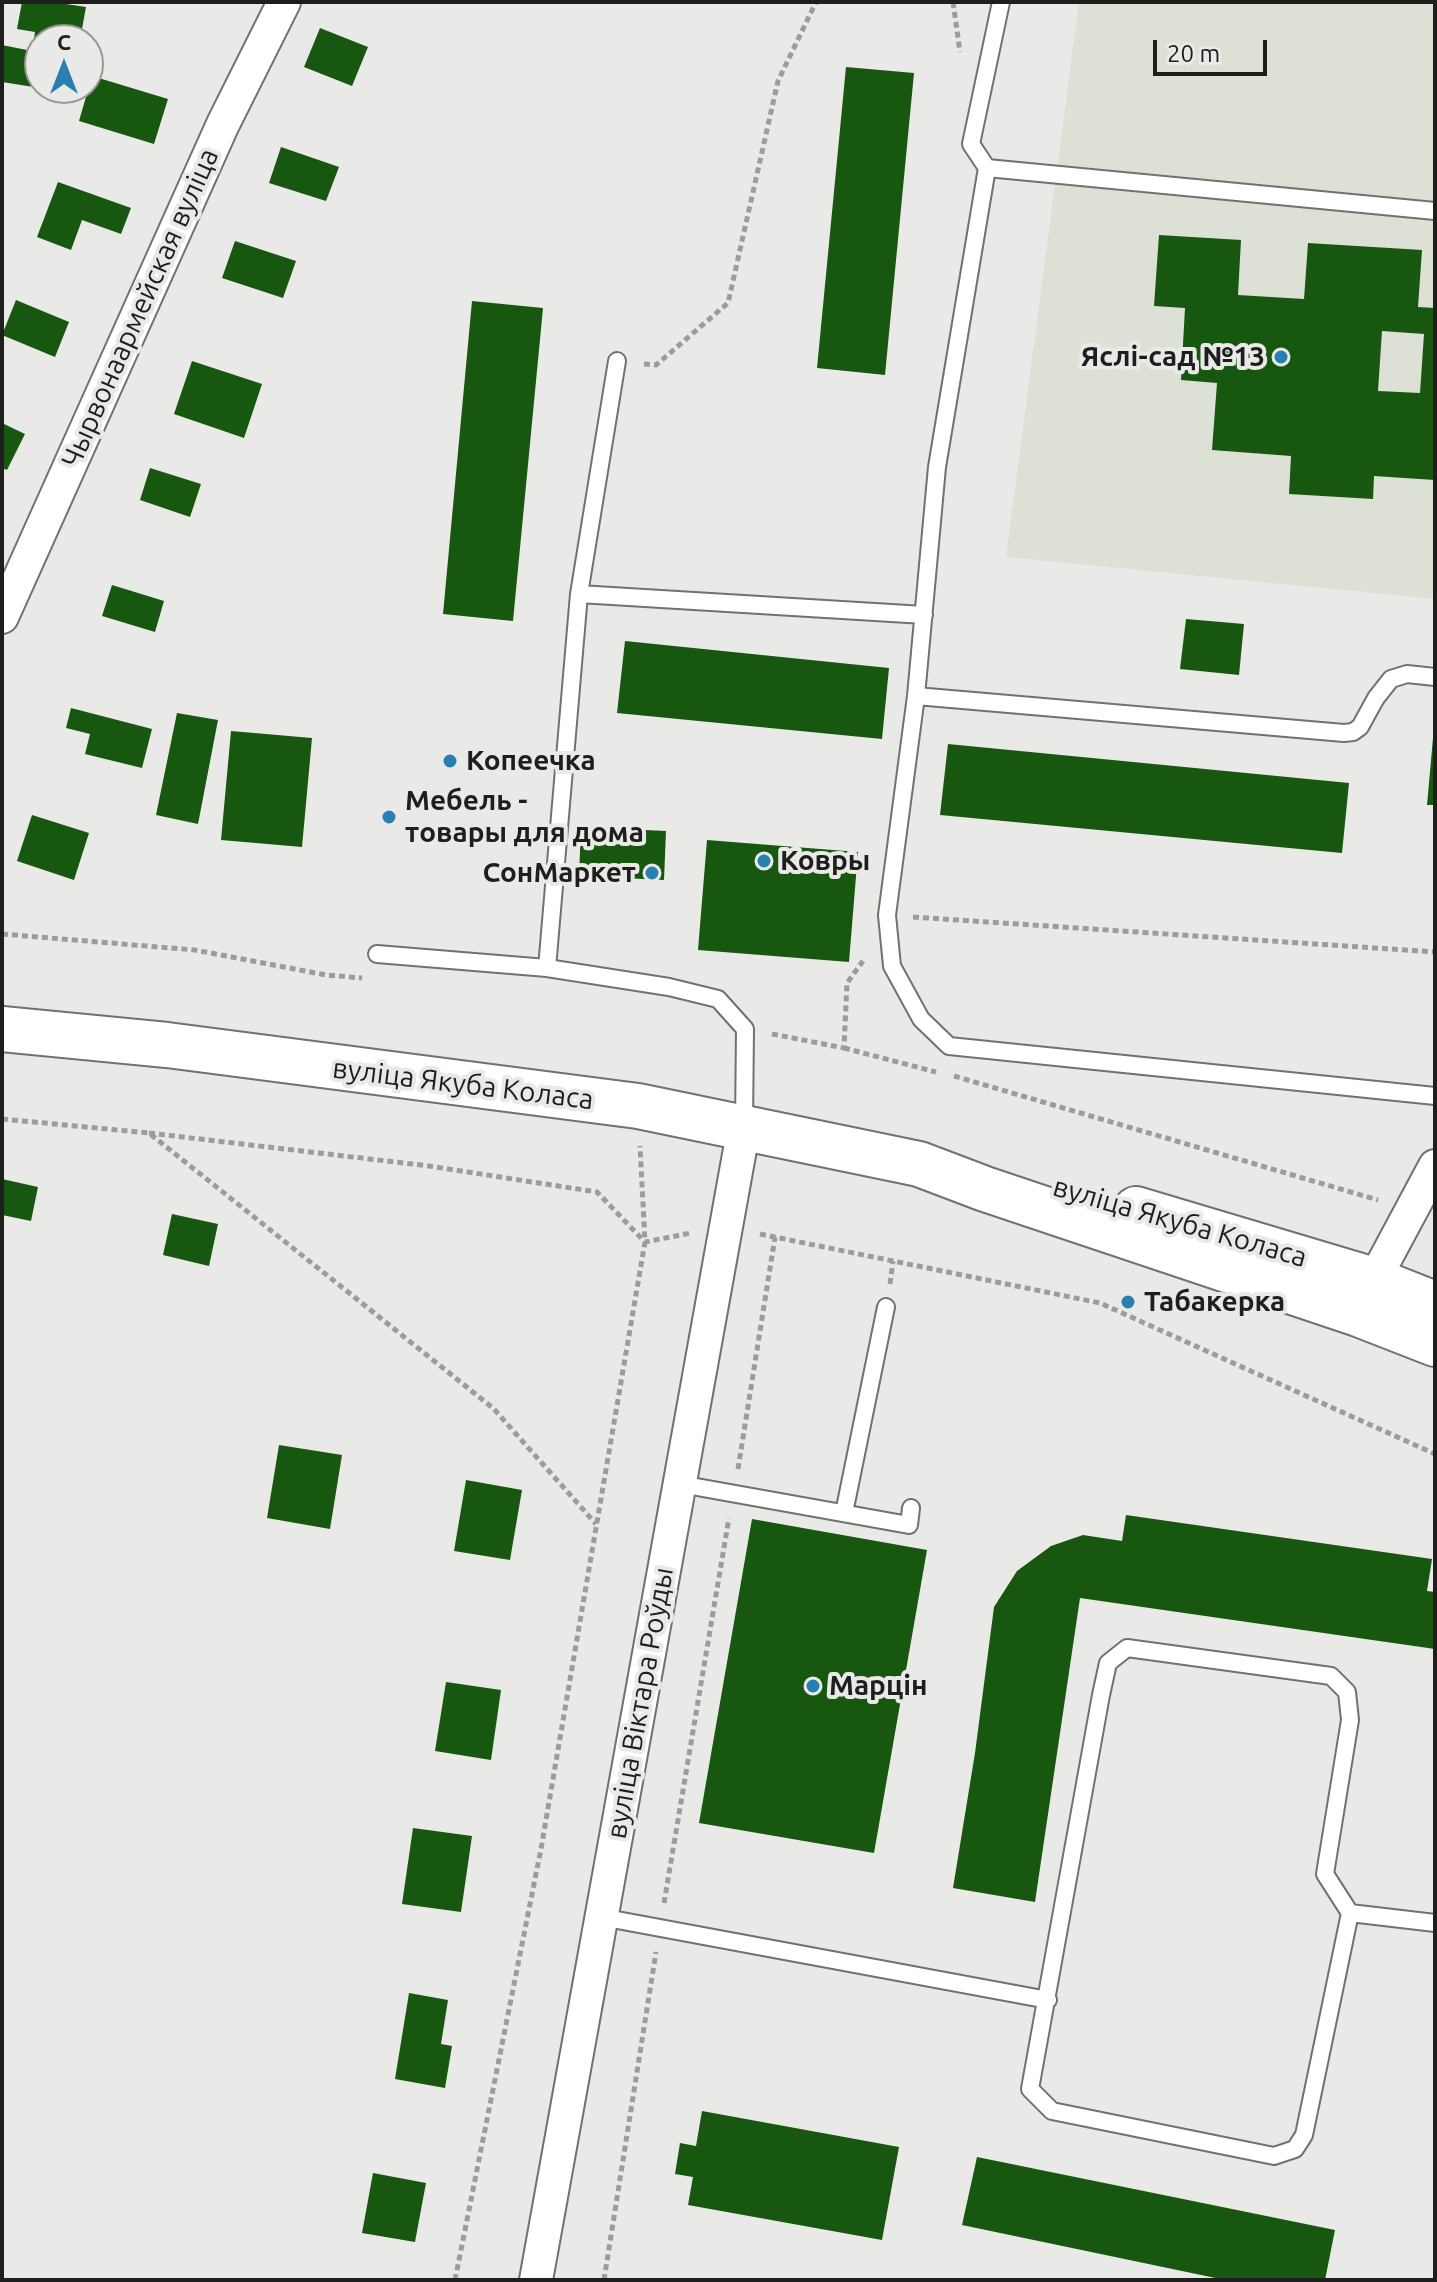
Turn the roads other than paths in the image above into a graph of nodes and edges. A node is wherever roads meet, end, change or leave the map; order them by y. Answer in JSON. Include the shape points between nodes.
{"nodes":[{"id":1,"x":284,"y":2,"type":"edge"},
{"id":2,"x":1001,"y":2,"type":"edge"},
{"id":3,"x":987,"y":168,"type":"junction"},
{"id":4,"x":1435,"y":211,"type":"edge"},
{"id":5,"x":617,"y":361,"type":"road end"},
{"id":6,"x":579,"y":594,"type":"junction"},
{"id":7,"x":924,"y":615,"type":"junction"},
{"id":8,"x":2,"y":617,"type":"edge"},
{"id":9,"x":1435,"y":677,"type":"edge"},
{"id":10,"x":916,"y":696,"type":"junction"},
{"id":11,"x":377,"y":954,"type":"dead end"},
{"id":12,"x":547,"y":968,"type":"junction"},
{"id":13,"x":2,"y":1029,"type":"edge"},
{"id":14,"x":1435,"y":1096,"type":"edge"},
{"id":15,"x":744,"y":1127,"type":"junction"},
{"id":16,"x":919,"y":1164,"type":"junction"},
{"id":17,"x":1435,"y":1166,"type":"edge"},
{"id":18,"x":1374,"y":1280,"type":"junction"},
{"id":19,"x":1435,"y":1304,"type":"edge"},
{"id":20,"x":886,"y":1307,"type":"dead end"},
{"id":21,"x":1435,"y":1344,"type":"edge"},
{"id":22,"x":680,"y":1484,"type":"junction"},
{"id":23,"x":911,"y":1508,"type":"dead end"},
{"id":24,"x":844,"y":1513,"type":"junction"},
{"id":25,"x":1350,"y":1913,"type":"junction"},
{"id":26,"x":601,"y":1917,"type":"junction"},
{"id":27,"x":1435,"y":1923,"type":"edge"},
{"id":28,"x":1048,"y":2000,"type":"junction"},
{"id":29,"x":536,"y":2280,"type":"edge"}],
"edges":[{"from":1,"to":8,"type":"street","name":"Чырвонаармейская вуліца","via":[[223,124]]},
{"from":2,"to":3,"type":"lane","via":[[971,144]]},
{"from":3,"to":4,"type":"lane"},
{"from":3,"to":7,"type":"lane","via":[[937,467]]},
{"from":5,"to":6,"type":"lane"},
{"from":6,"to":7,"type":"lane"},
{"from":6,"to":12,"type":"lane"},
{"from":7,"to":10,"type":"lane"},
{"from":9,"to":10,"type":"lane","via":[[1407,674],[1391,679],[1360,727],[1344,733]]},
{"from":10,"to":14,"type":"lane","via":[[887,915],[892,966],[921,1019],[949,1046]]},
{"from":11,"to":12,"type":"lane"},
{"from":12,"to":15,"type":"lane","via":[[718,999],[745,1029]]},
{"from":13,"to":15,"type":"main road","name":"вуліца Якуба Коласа","via":[[638,1106]]},
{"from":15,"to":16,"type":"main road","name":"вуліца Якуба Коласа"},
{"from":15,"to":22,"type":"street","name":"вуліца Віктара Роўды"},
{"from":16,"to":18,"type":"main road","name":"вуліца Якуба Коласа","via":[[996,1168]]},
{"from":16,"to":21,"type":"main road","name":"вуліца Якуба Коласа"},
{"from":17,"to":18,"type":"street"},
{"from":18,"to":19,"type":"main road","name":"вуліца Якуба Коласа"},
{"from":20,"to":24,"type":"lane"},
{"from":22,"to":24,"type":"lane"},
{"from":22,"to":26,"type":"street","name":"вуліца Віктара Роўды"},
{"from":23,"to":24,"type":"lane","via":[[909,1525]]},
{"from":25,"to":27,"type":"lane"},
{"from":25,"to":28,"type":"lane","via":[[1304,2135],[1295,2149],[1274,2156],[1052,2111],[1030,2089]]},
{"from":25,"to":28,"type":"lane","via":[[1325,1874],[1350,1720],[1347,1692],[1331,1676],[1127,1648],[1108,1663]]},
{"from":26,"to":28,"type":"lane"},
{"from":26,"to":29,"type":"street","name":"вуліца Віктара Роўды"}]}
